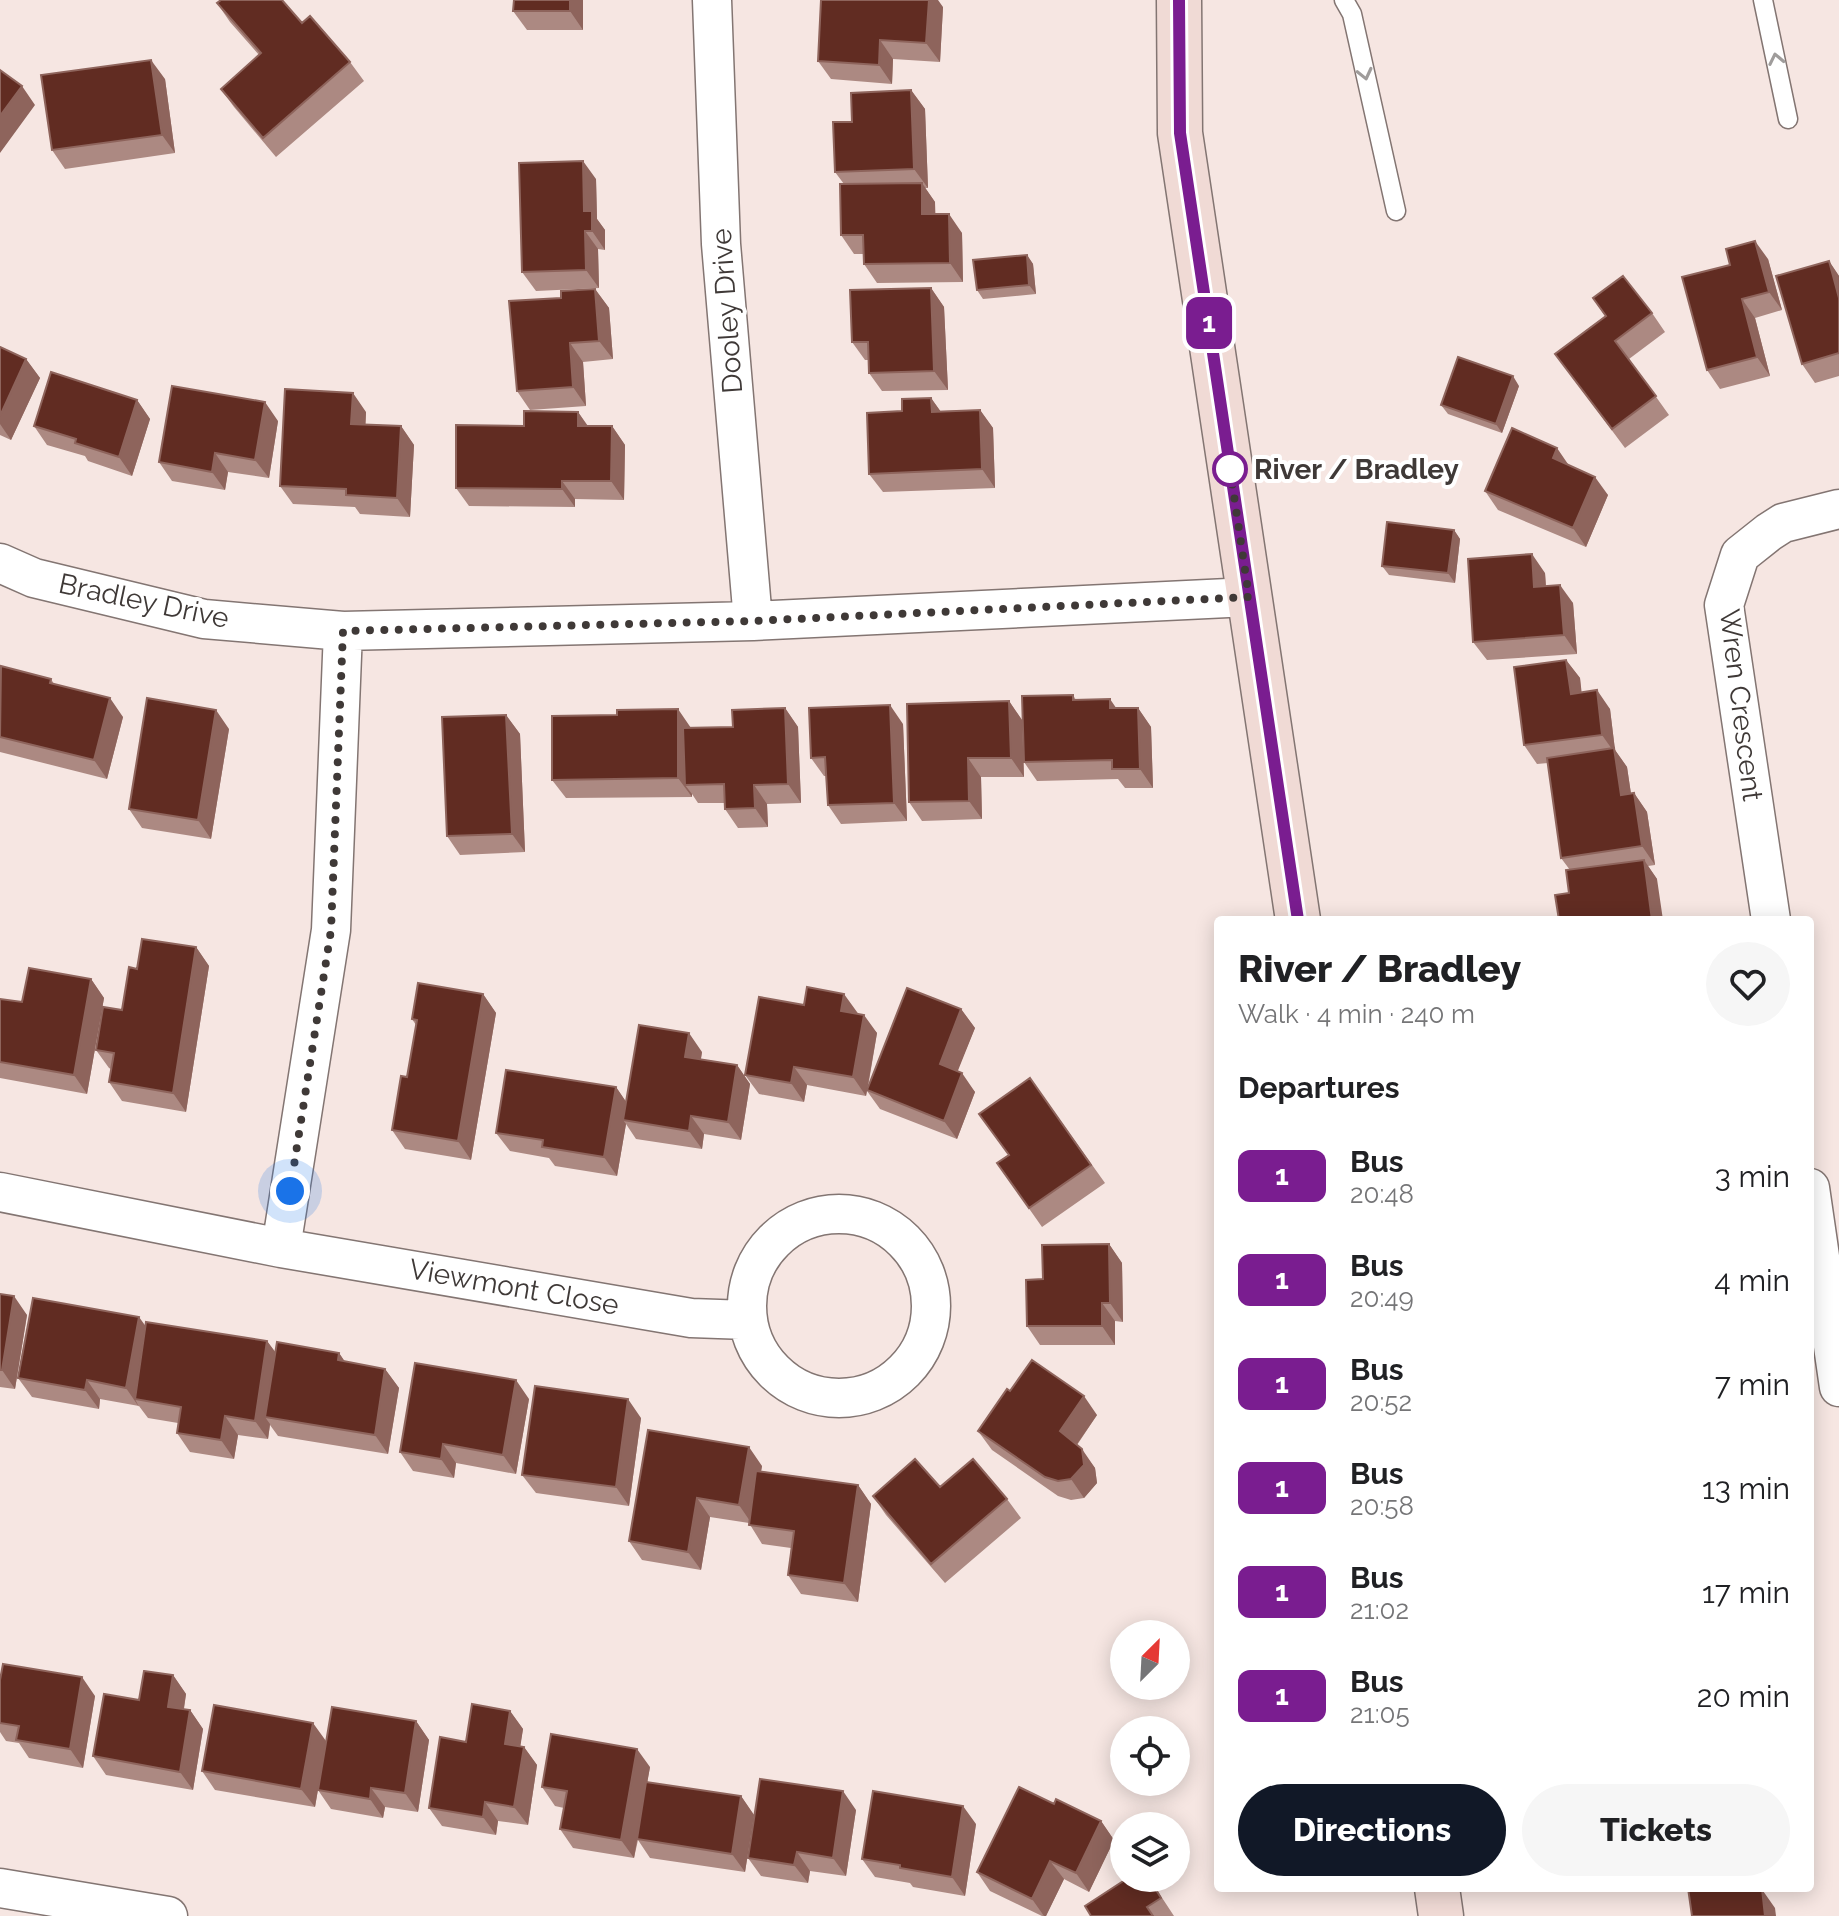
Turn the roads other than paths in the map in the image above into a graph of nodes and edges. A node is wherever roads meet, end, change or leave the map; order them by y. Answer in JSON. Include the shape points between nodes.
{"nodes":[{"id":1,"x":712,"y":0,"type":"edge"},
{"id":2,"x":1179,"y":0,"type":"edge"},
{"id":3,"x":1344,"y":0,"type":"edge"},
{"id":4,"x":1763,"y":0,"type":"edge"},
{"id":5,"x":1788,"y":119,"type":"dead end"},
{"id":6,"x":1396,"y":211,"type":"dead end"},
{"id":7,"x":1839,"y":509,"type":"edge"},
{"id":8,"x":0,"y":563,"type":"edge"},
{"id":9,"x":1249,"y":597,"type":"junction"},
{"id":10,"x":753,"y":621,"type":"junction"},
{"id":11,"x":343,"y":631,"type":"junction"},
{"id":12,"x":1297,"y":916,"type":"edge"},
{"id":13,"x":1770,"y":916,"type":"edge"},
{"id":14,"x":0,"y":1192,"type":"edge"},
{"id":15,"x":1814,"y":1215,"type":"edge"},
{"id":16,"x":281,"y":1248,"type":"junction"},
{"id":17,"x":747,"y":1320,"type":"junction"},
{"id":18,"x":1839,"y":1387,"type":"edge"},
{"id":19,"x":1839,"y":1394,"type":"edge"},
{"id":20,"x":1814,"y":1397,"type":"edge"},
{"id":21,"x":0,"y":1888,"type":"edge"},
{"id":22,"x":1438,"y":1892,"type":"edge"},
{"id":23,"x":168,"y":1916,"type":"edge"},
{"id":24,"x":1441,"y":1916,"type":"edge"}],
"edges":[{"from":1,"to":10,"type":"street","name":"Dooley Drive","via":[[721,244]]},
{"from":2,"to":9,"type":"street","via":[[1180,133]]},
{"from":3,"to":6,"type":"lane","one_way":true,"via":[[1352,14]]},
{"from":5,"to":4,"type":"lane","one_way":true},
{"from":7,"to":13,"type":"street","name":"Wren Crescent","via":[[1783,523],[1740,555],[1724,605]]},
{"from":8,"to":11,"type":"street","name":"Bradley Drive","via":[[34,578],[204,619]]},
{"from":9,"to":10,"type":"street","name":"Bradley Drive"},
{"from":9,"to":12,"type":"street"},
{"from":10,"to":11,"type":"street","name":"Bradley Drive"},
{"from":11,"to":16,"type":"street","via":[[331,930]]},
{"from":14,"to":16,"type":"street","name":"Viewmont Close"},
{"from":15,"to":18,"type":"street"},
{"from":16,"to":17,"type":"street","name":"Viewmont Close","via":[[691,1318]]},
{"from":17,"to":17,"type":"street","via":[[757,1350],[776,1374],[819,1395],[865,1395],[894,1382],[916,1359],[929,1330],[932,1299],[925,1270],[898,1235],[858,1215],[829,1214],[801,1221],[775,1238],[758,1262],[748,1290]]},
{"from":19,"to":20,"type":"street"},
{"from":21,"to":23,"type":"street"},
{"from":22,"to":24,"type":"street"}]}
